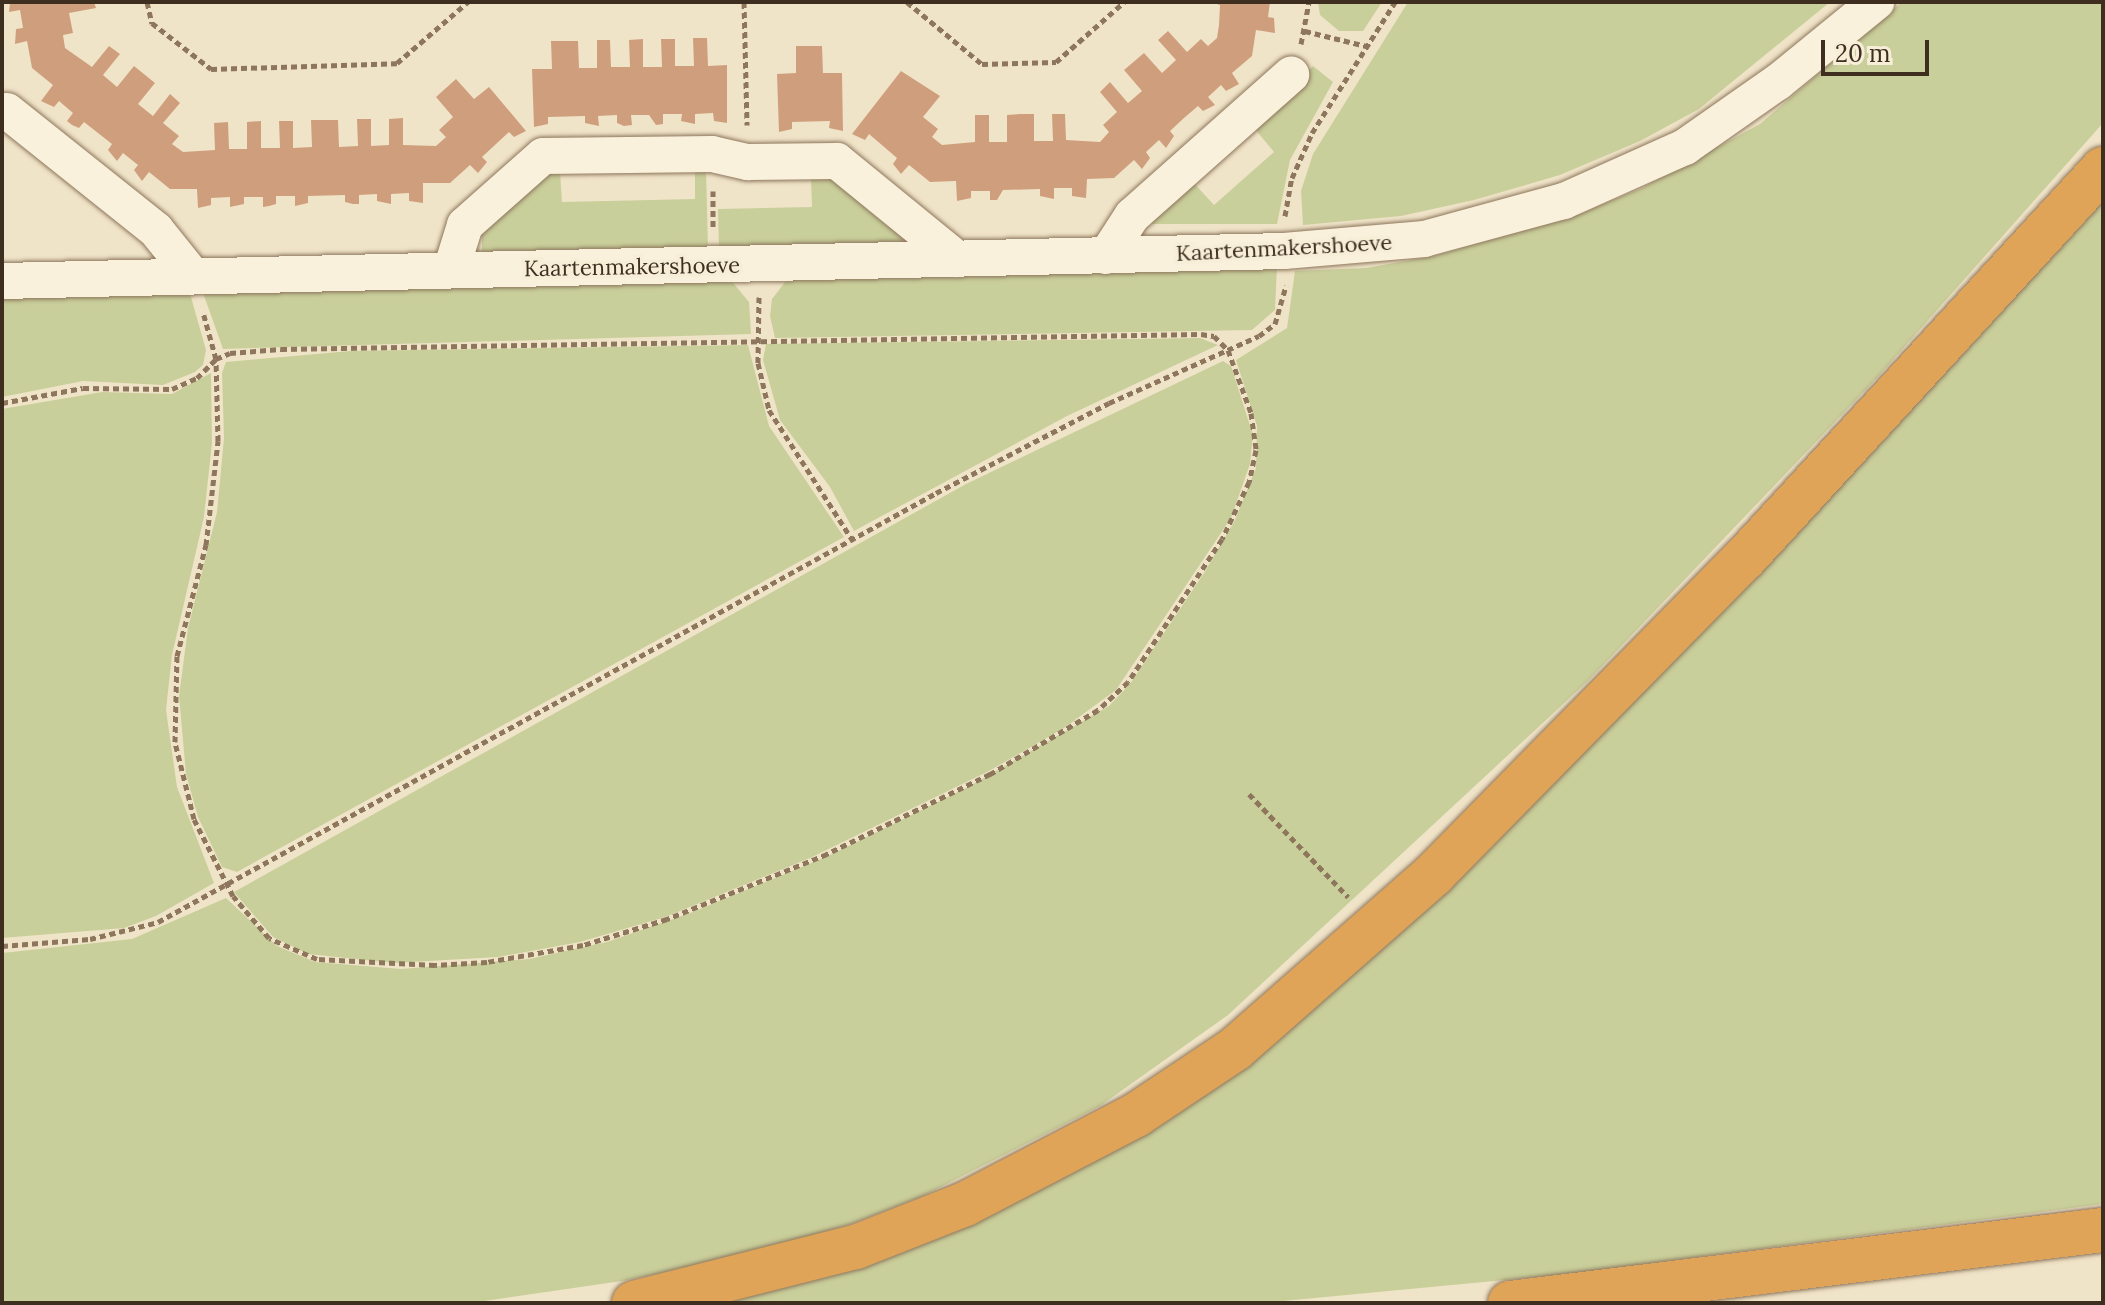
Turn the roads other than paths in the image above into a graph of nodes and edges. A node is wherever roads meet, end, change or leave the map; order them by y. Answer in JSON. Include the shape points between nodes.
{"nodes":[{"id":1,"x":1876,"y":2,"type":"edge"},
{"id":2,"x":1291,"y":75,"type":"dead end"},
{"id":3,"x":7,"y":111,"type":"dead end"},
{"id":4,"x":2103,"y":169,"type":"edge"},
{"id":5,"x":1106,"y":256,"type":"junction"},
{"id":6,"x":957,"y":259,"type":"junction"},
{"id":7,"x":451,"y":270,"type":"junction"},
{"id":8,"x":193,"y":276,"type":"junction"},
{"id":9,"x":2,"y":281,"type":"edge"},
{"id":10,"x":2103,"y":1230,"type":"edge"},
{"id":11,"x":634,"y":1303,"type":"edge"},
{"id":12,"x":1510,"y":1303,"type":"edge"}],
"edges":[{"from":1,"to":5,"type":"street","name":"Kaartenmakershoeve","via":[[1778,82],[1685,147],[1564,201],[1424,239],[1284,251]]},
{"from":2,"to":5,"type":"street","via":[[1132,216]]},
{"from":3,"to":8,"type":"street","via":[[156,230]]},
{"from":4,"to":11,"type":"highway","via":[[1745,558],[1434,874],[1235,1049],[1136,1115],[965,1204],[856,1247]]},
{"from":5,"to":6,"type":"street","name":"Kaartenmakershoeve"},
{"from":6,"to":7,"type":"street","name":"Kaartenmakershoeve"},
{"from":6,"to":7,"type":"street","via":[[837,161],[748,162],[712,154],[543,156],[465,225]]},
{"from":7,"to":8,"type":"street","name":"Kaartenmakershoeve"},
{"from":8,"to":9,"type":"street","name":"Kaartenmakershoeve"},
{"from":10,"to":12,"type":"highway"}]}
